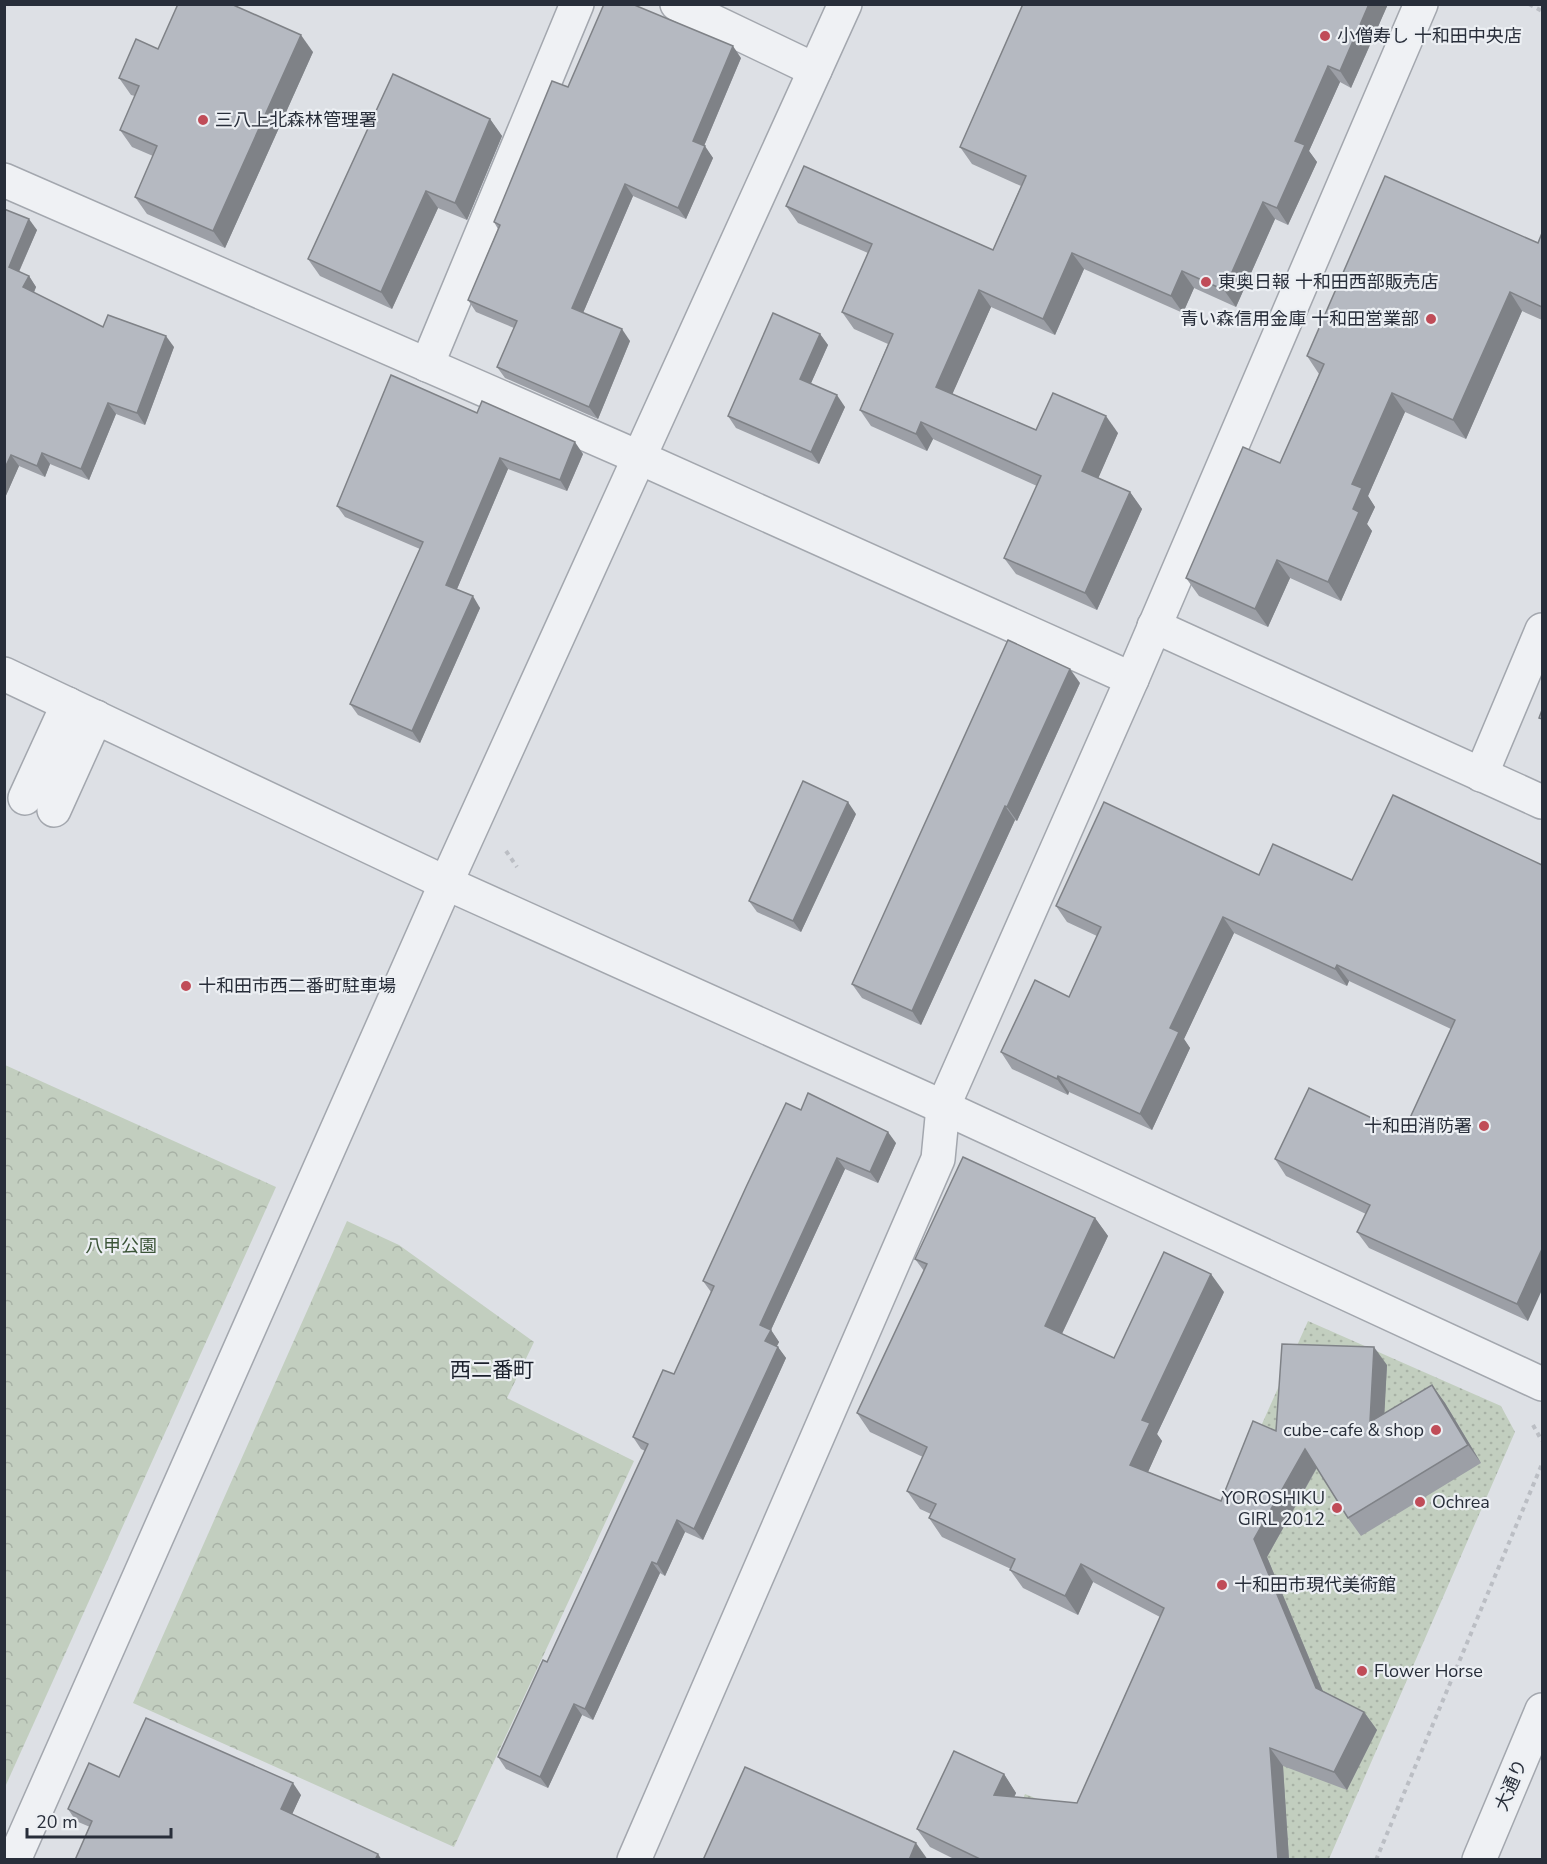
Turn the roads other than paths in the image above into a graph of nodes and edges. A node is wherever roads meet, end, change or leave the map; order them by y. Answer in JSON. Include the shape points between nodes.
{"nodes":[{"id":1,"x":577,"y":4,"type":"edge"},
{"id":2,"x":677,"y":4,"type":"edge"},
{"id":3,"x":844,"y":4,"type":"edge"},
{"id":4,"x":1421,"y":4,"type":"edge"},
{"id":5,"x":815,"y":70,"type":"junction"},
{"id":6,"x":4,"y":180,"type":"edge"},
{"id":7,"x":428,"y":365,"type":"junction"},
{"id":8,"x":638,"y":457,"type":"junction"},
{"id":9,"x":1154,"y":626,"type":"junction"},
{"id":10,"x":1542,"y":630,"type":"edge"},
{"id":11,"x":4,"y":674,"type":"edge"},
{"id":12,"x":1132,"y":679,"type":"junction"},
{"id":13,"x":82,"y":710,"type":"junction"},
{"id":14,"x":1481,"y":775,"type":"junction"},
{"id":15,"x":25,"y":798,"type":"dead end"},
{"id":16,"x":1542,"y":802,"type":"edge"},
{"id":17,"x":54,"y":810,"type":"dead end"},
{"id":18,"x":446,"y":883,"type":"junction"},
{"id":19,"x":943,"y":1107,"type":"junction"},
{"id":20,"x":1542,"y":1383,"type":"edge"},
{"id":21,"x":1542,"y":1710,"type":"edge"},
{"id":22,"x":14,"y":1860,"type":"edge"},
{"id":23,"x":634,"y":1860,"type":"edge"},
{"id":24,"x":1479,"y":1860,"type":"edge"}],
"edges":[{"from":1,"to":7,"type":"street"},
{"from":2,"to":5,"type":"street"},
{"from":3,"to":5,"type":"street"},
{"from":4,"to":9,"type":"street"},
{"from":5,"to":8,"type":"street"},
{"from":6,"to":7,"type":"street"},
{"from":7,"to":8,"type":"street"},
{"from":8,"to":12,"type":"street"},
{"from":8,"to":18,"type":"street"},
{"from":9,"to":12,"type":"street"},
{"from":9,"to":14,"type":"street"},
{"from":10,"to":14,"type":"street"},
{"from":11,"to":13,"type":"street"},
{"from":12,"to":19,"type":"street"},
{"from":13,"to":15,"type":"street"},
{"from":13,"to":17,"type":"street"},
{"from":13,"to":18,"type":"street"},
{"from":14,"to":16,"type":"street"},
{"from":18,"to":19,"type":"street"},
{"from":18,"to":22,"type":"street"},
{"from":19,"to":20,"type":"street"},
{"from":19,"to":23,"type":"street","via":[[938,1159]]},
{"from":21,"to":24,"type":"street","name":"大通り"}]}
